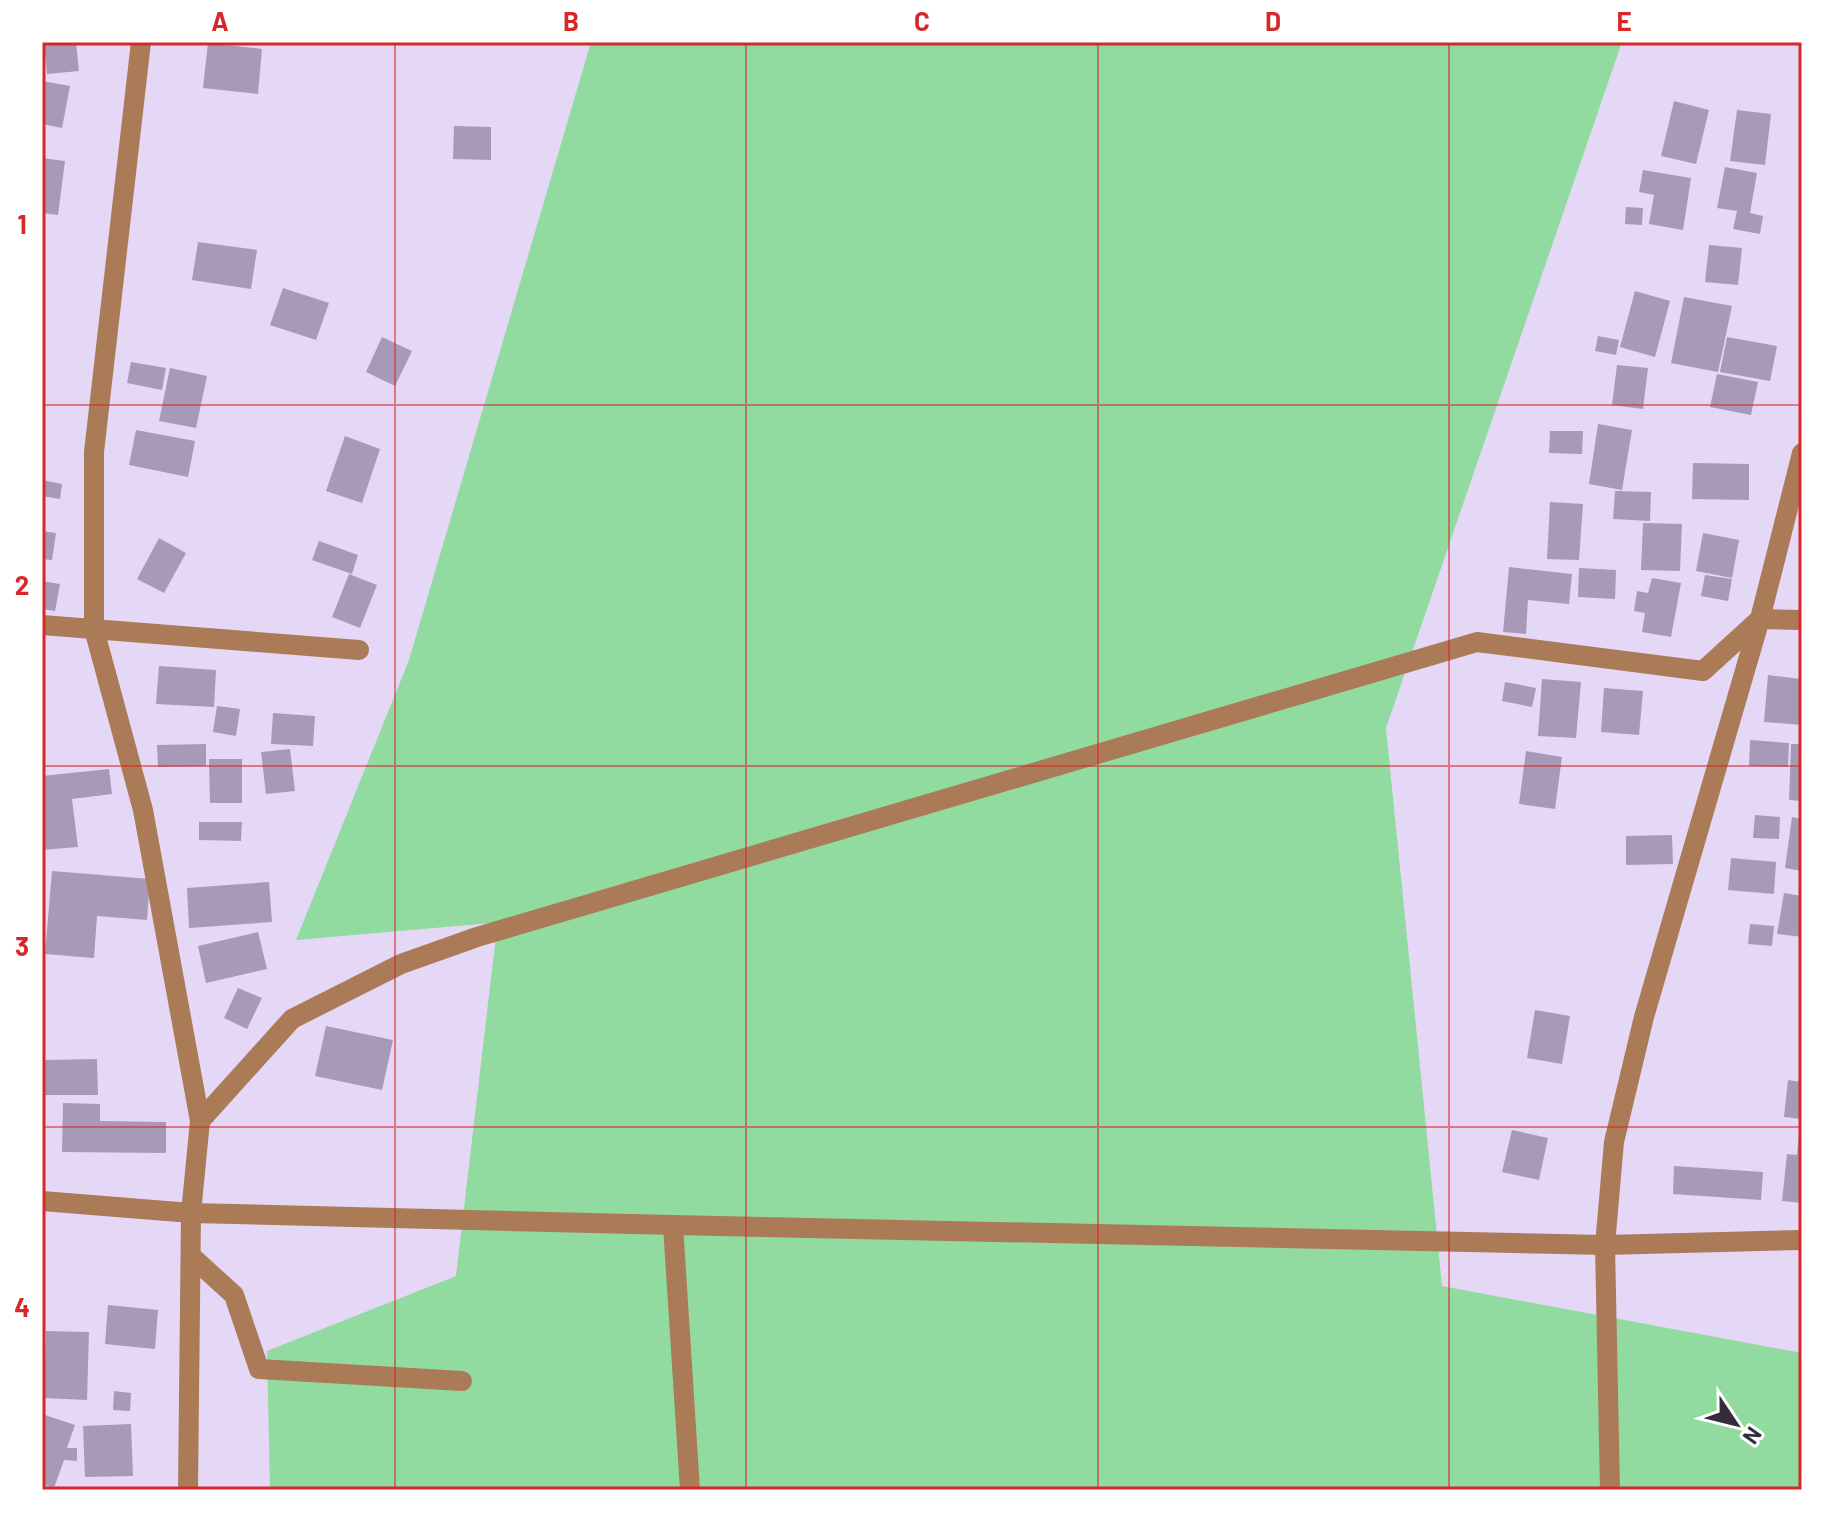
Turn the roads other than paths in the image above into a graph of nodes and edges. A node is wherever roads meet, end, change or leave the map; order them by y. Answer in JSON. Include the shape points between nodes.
{"nodes":[{"id":1,"x":141,"y":42,"type":"edge"},
{"id":2,"x":1802,"y":453,"type":"edge"},
{"id":3,"x":1760,"y":619,"type":"junction"},
{"id":4,"x":1802,"y":620,"type":"edge"},
{"id":5,"x":42,"y":625,"type":"edge"},
{"id":6,"x":94,"y":629,"type":"junction"},
{"id":7,"x":359,"y":650,"type":"dead end"},
{"id":8,"x":200,"y":1121,"type":"junction"},
{"id":9,"x":42,"y":1201,"type":"edge"},
{"id":10,"x":191,"y":1213,"type":"junction"},
{"id":11,"x":673,"y":1225,"type":"junction"},
{"id":12,"x":1802,"y":1240,"type":"edge"},
{"id":13,"x":1605,"y":1245,"type":"junction"},
{"id":14,"x":191,"y":1256,"type":"junction"},
{"id":15,"x":462,"y":1381,"type":"dead end"},
{"id":16,"x":188,"y":1490,"type":"edge"},
{"id":17,"x":690,"y":1490,"type":"edge"},
{"id":18,"x":1610,"y":1490,"type":"edge"}],
"edges":[{"from":1,"to":6,"type":"street","via":[[94,452]]},
{"from":2,"to":3,"type":"street"},
{"from":3,"to":4,"type":"street"},
{"from":3,"to":8,"type":"street","via":[[1703,671],[1477,642],[477,937],[401,964],[292,1019]]},
{"from":3,"to":13,"type":"street","via":[[1644,1017],[1614,1142]]},
{"from":5,"to":6,"type":"street"},
{"from":6,"to":7,"type":"street"},
{"from":6,"to":8,"type":"street","via":[[143,810]]},
{"from":8,"to":10,"type":"street"},
{"from":9,"to":10,"type":"street"},
{"from":10,"to":11,"type":"street"},
{"from":10,"to":14,"type":"street"},
{"from":11,"to":13,"type":"street"},
{"from":11,"to":17,"type":"street"},
{"from":12,"to":13,"type":"street"},
{"from":13,"to":18,"type":"street"},
{"from":14,"to":15,"type":"street","via":[[234,1295],[259,1369]]},
{"from":14,"to":16,"type":"street"}]}
